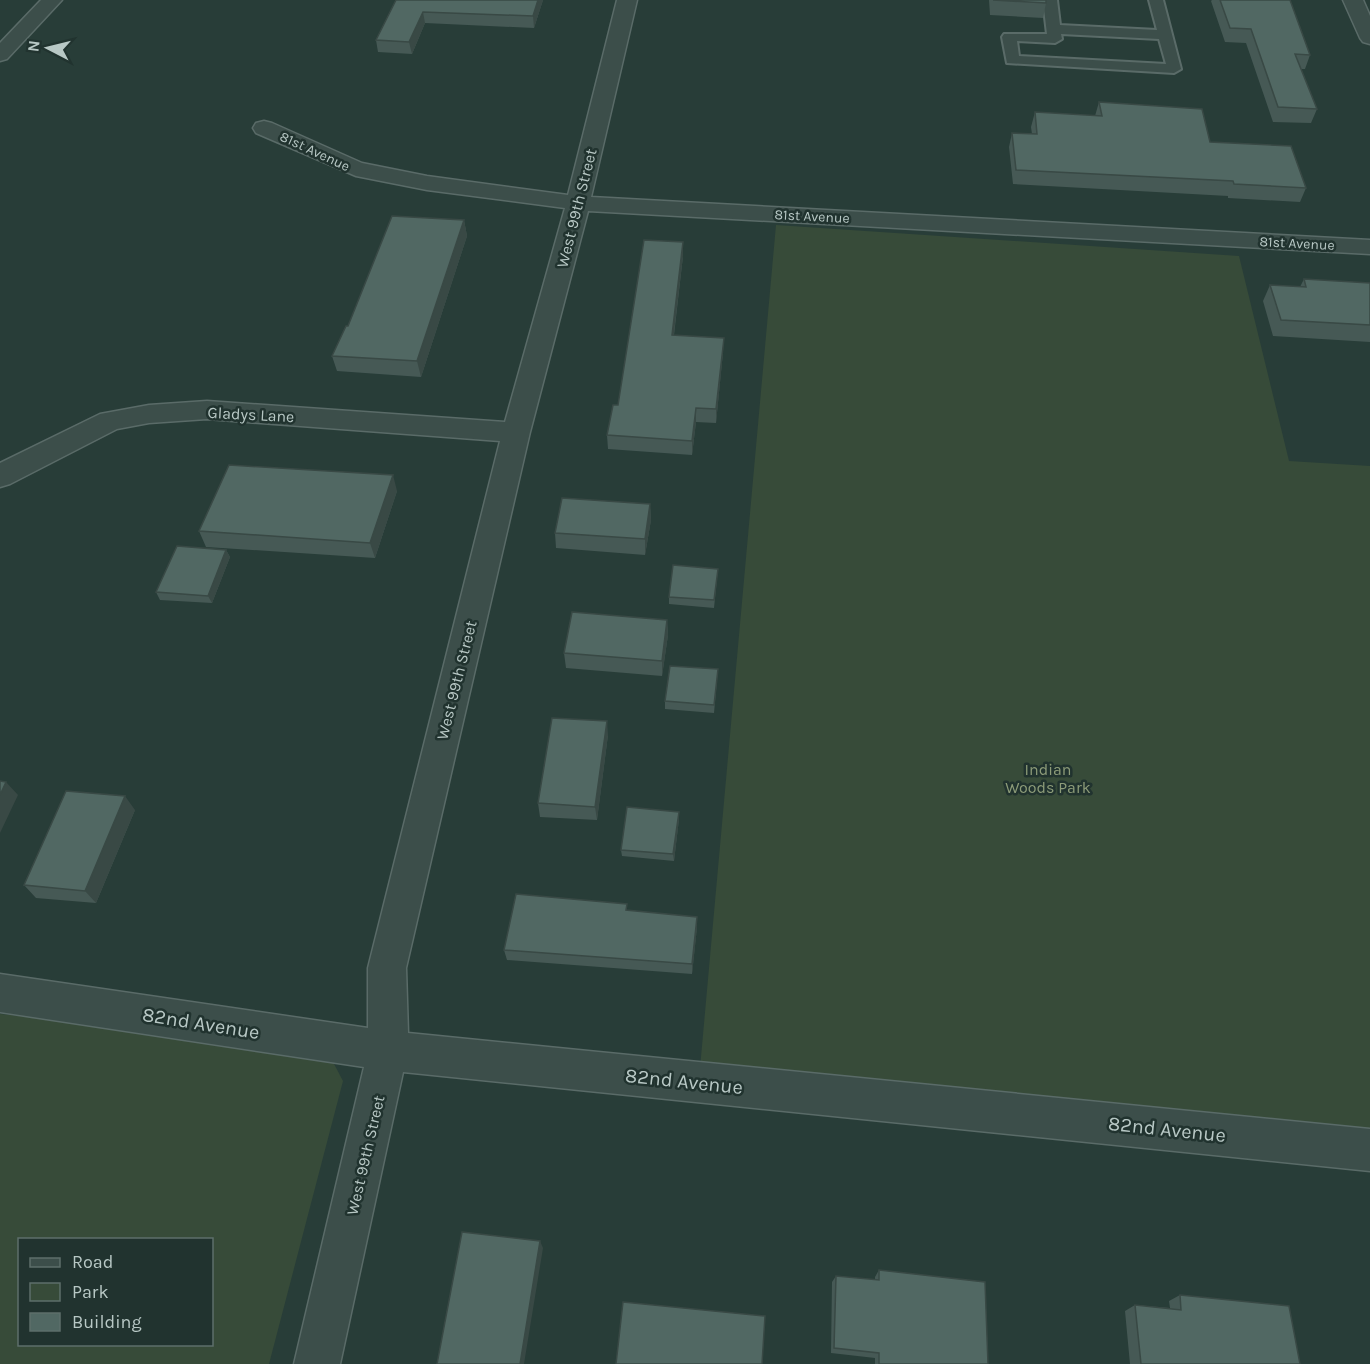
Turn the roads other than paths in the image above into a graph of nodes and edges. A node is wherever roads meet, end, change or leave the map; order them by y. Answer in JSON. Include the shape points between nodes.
{"nodes":[{"id":1,"x":52,"y":0,"type":"edge"},
{"id":2,"x":627,"y":0,"type":"edge"},
{"id":3,"x":1050,"y":0,"type":"edge"},
{"id":4,"x":1156,"y":0,"type":"edge"},
{"id":5,"x":1353,"y":0,"type":"edge"},
{"id":6,"x":0,"y":28,"type":"edge"},
{"id":7,"x":1054,"y":28,"type":"junction"},
{"id":8,"x":24,"y":30,"type":"junction"},
{"id":9,"x":1165,"y":35,"type":"junction"},
{"id":10,"x":1370,"y":38,"type":"edge"},
{"id":11,"x":0,"y":55,"type":"edge"},
{"id":12,"x":264,"y":128,"type":"dead end"},
{"id":13,"x":578,"y":203,"type":"junction"},
{"id":14,"x":1370,"y":247,"type":"edge"},
{"id":15,"x":516,"y":432,"type":"junction"},
{"id":16,"x":0,"y":477,"type":"edge"},
{"id":17,"x":0,"y":993,"type":"edge"},
{"id":18,"x":388,"y":1051,"type":"junction"},
{"id":19,"x":1370,"y":1150,"type":"edge"},
{"id":20,"x":317,"y":1364,"type":"edge"}],
"edges":[{"from":1,"to":8,"type":"street"},
{"from":2,"to":13,"type":"street","name":"West 99th Street"},
{"from":3,"to":7,"type":"lane"},
{"from":4,"to":9,"type":"lane"},
{"from":5,"to":10,"type":"street"},
{"from":6,"to":8,"type":"street"},
{"from":7,"to":9,"type":"lane"},
{"from":7,"to":9,"type":"lane","via":[[1055,39],[1009,37],[1012,60],[1174,69]]},
{"from":8,"to":11,"type":"street"},
{"from":12,"to":13,"type":"street","name":"81st Avenue","via":[[356,170]]},
{"from":13,"to":14,"type":"street","name":"81st Avenue"},
{"from":13,"to":15,"type":"street","name":"West 99th Street"},
{"from":15,"to":16,"type":"street","name":"Gladys Lane","via":[[207,410],[149,414],[110,422]]},
{"from":15,"to":18,"type":"street","name":"West 99th Street","via":[[387,968]]},
{"from":17,"to":18,"type":"street","name":"82nd Avenue"},
{"from":18,"to":19,"type":"street","name":"82nd Avenue"},
{"from":18,"to":20,"type":"street","name":"West 99th Street"}]}
